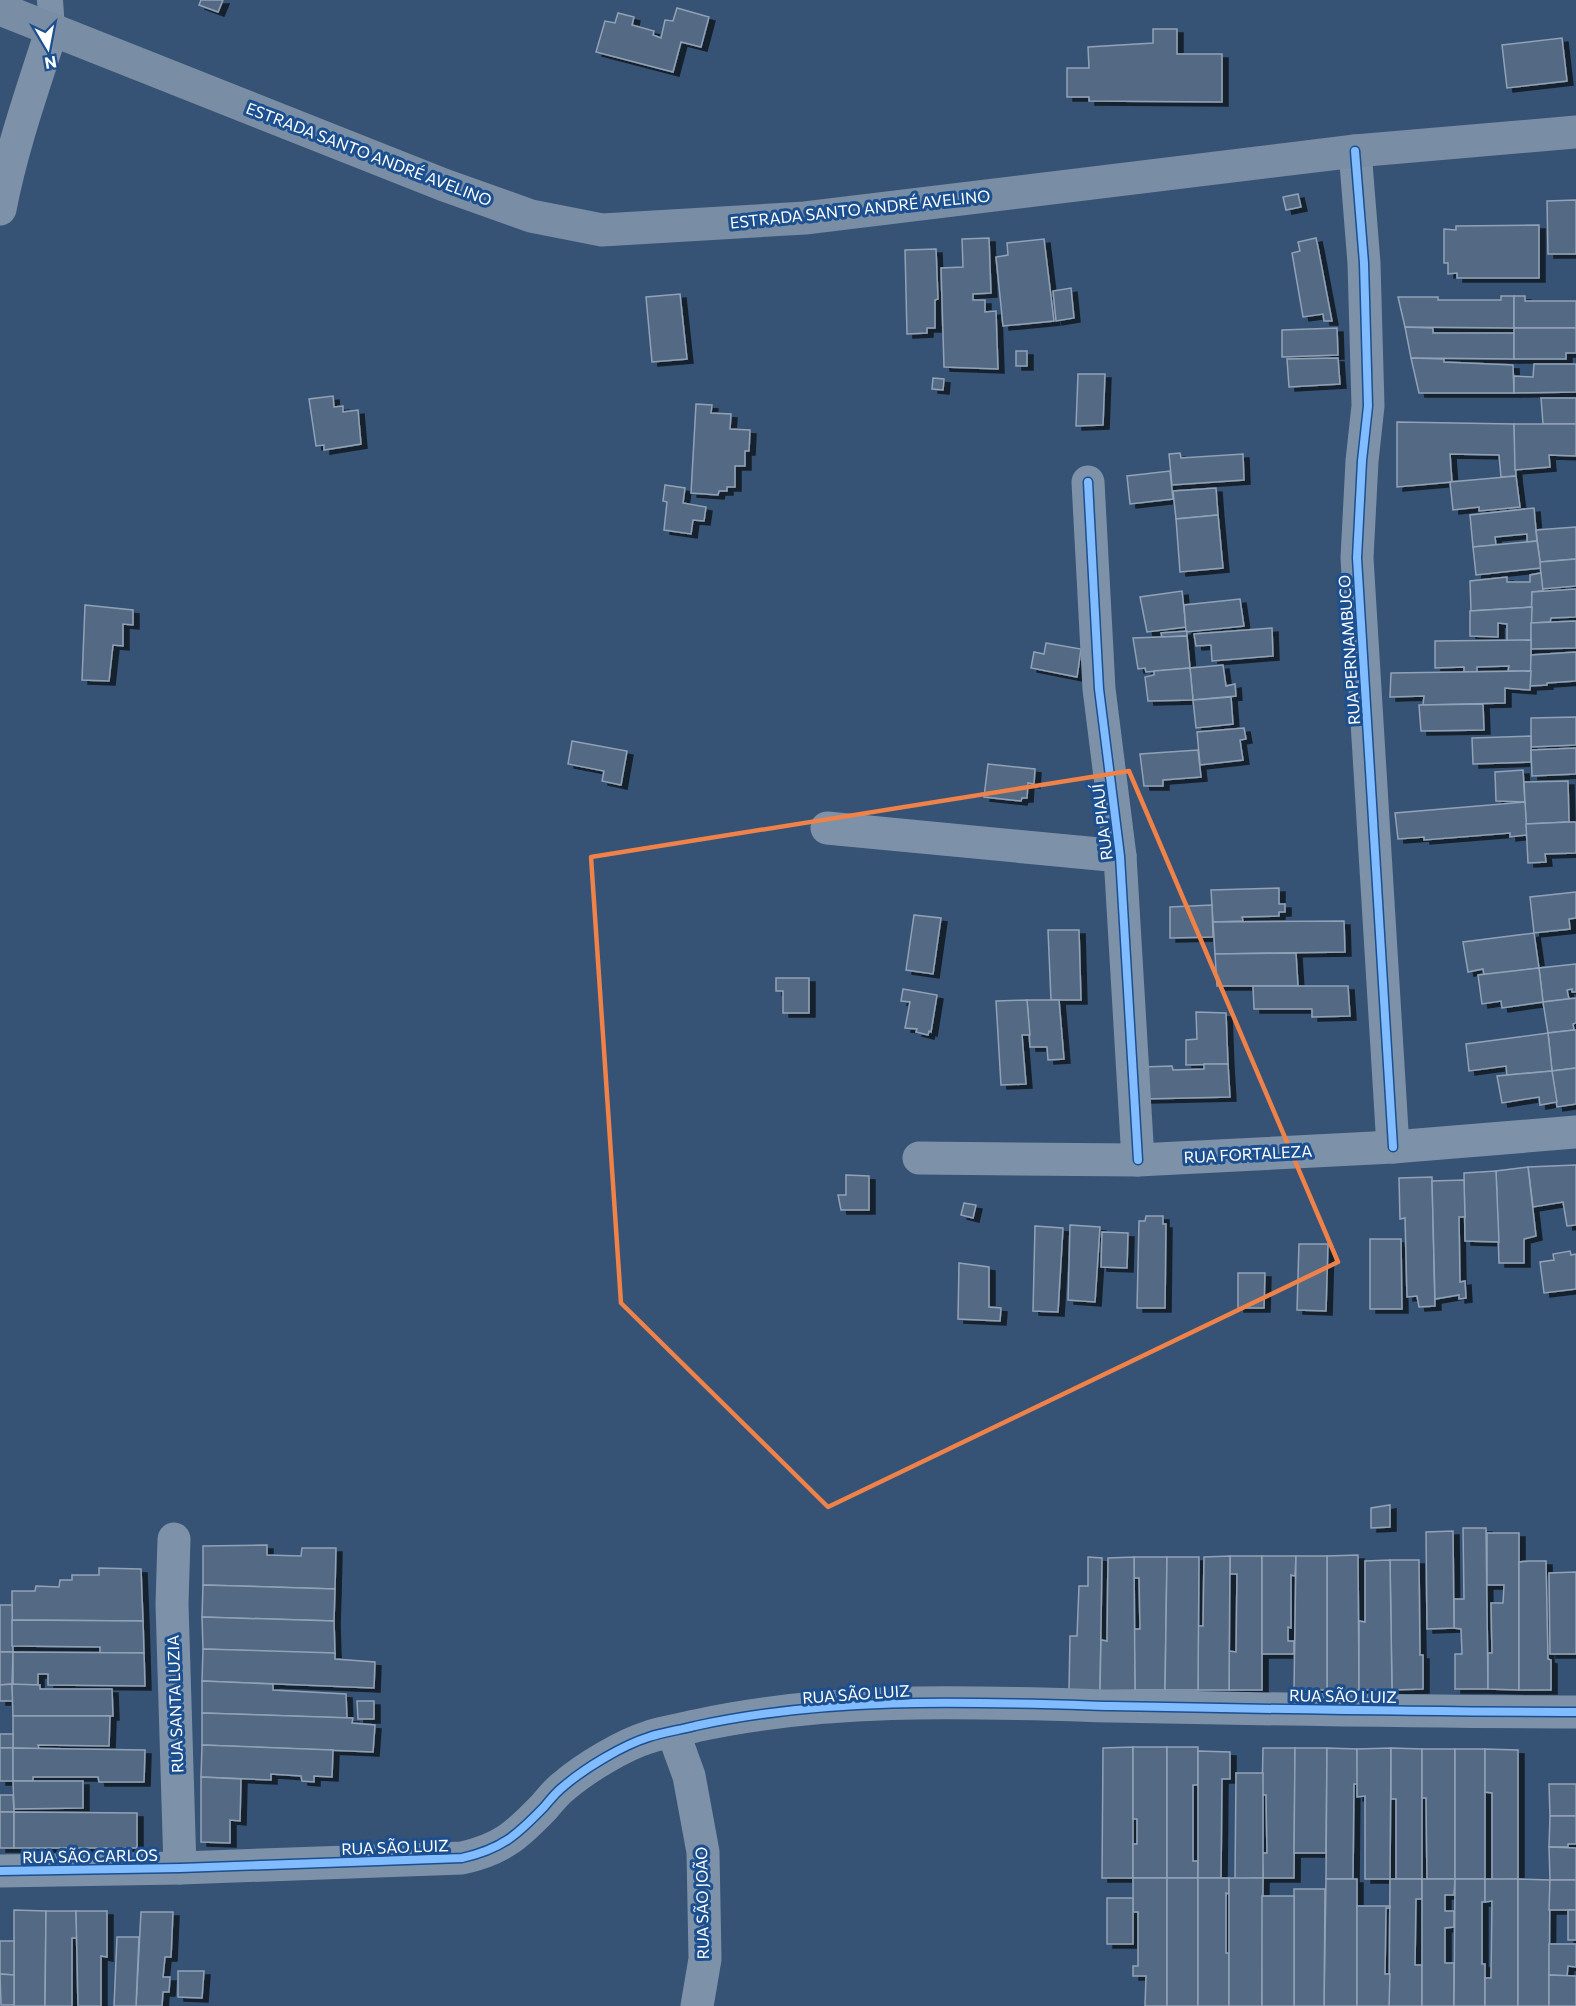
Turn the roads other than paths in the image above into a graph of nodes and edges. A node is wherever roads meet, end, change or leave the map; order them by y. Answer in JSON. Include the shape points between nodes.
{"nodes":[{"id":1,"x":0,"y":9,"type":"edge"},
{"id":2,"x":51,"y":14,"type":"edge"},
{"id":3,"x":1576,"y":132,"type":"edge"},
{"id":4,"x":1355,"y":151,"type":"junction"},
{"id":5,"x":0,"y":209,"type":"edge"},
{"id":6,"x":1088,"y":483,"type":"dead end"},
{"id":7,"x":827,"y":828,"type":"dead end"},
{"id":8,"x":1120,"y":856,"type":"junction"},
{"id":9,"x":1576,"y":1132,"type":"edge"},
{"id":10,"x":1393,"y":1147,"type":"junction"},
{"id":11,"x":919,"y":1158,"type":"dead end"},
{"id":12,"x":1138,"y":1160,"type":"junction"},
{"id":13,"x":174,"y":1539,"type":"dead end"},
{"id":14,"x":1576,"y":1712,"type":"edge"},
{"id":15,"x":673,"y":1731,"type":"junction"},
{"id":16,"x":180,"y":1868,"type":"junction"},
{"id":17,"x":0,"y":1871,"type":"edge"},
{"id":18,"x":697,"y":2006,"type":"edge"}],
"edges":[{"from":1,"to":2,"type":"main road","name":"ESTRADA SANTO ANDRÉ AVELINO"},
{"from":2,"to":4,"type":"main road","name":"ESTRADA SANTO ANDRÉ AVELINO","via":[[444,185],[531,216],[602,230],[805,218]]},
{"from":2,"to":5,"type":"street"},
{"from":3,"to":4,"type":"main road","name":"ESTRADA SANTO ANDRÉ AVELINO"},
{"from":4,"to":10,"type":"street","name":"RUA PERNAMBUCO","via":[[1364,263],[1368,406],[1357,558]]},
{"from":6,"to":8,"type":"street","name":"RUA PIAUÍ","via":[[1099,689]]},
{"from":7,"to":8,"type":"street"},
{"from":8,"to":12,"type":"street","name":"RUA PIAUÍ"},
{"from":9,"to":10,"type":"street","name":"RUA FORTALEZA"},
{"from":10,"to":12,"type":"street","name":"RUA FORTALEZA"},
{"from":11,"to":12,"type":"street","name":"RUA FORTALEZA"},
{"from":13,"to":16,"type":"street","name":"RUA SANTA LUZIA","via":[[172,1604]]},
{"from":14,"to":15,"type":"street","name":"RUA SÃO LUIZ","via":[[908,1703],[764,1714]]},
{"from":15,"to":16,"type":"street","name":"RUA SÃO LUIZ","via":[[648,1737],[598,1762],[563,1786],[523,1829],[482,1854],[462,1858]]},
{"from":15,"to":18,"type":"street","name":"RUA SÃO JOÃO","via":[[689,1776],[703,1852],[705,1959]]},
{"from":16,"to":17,"type":"street","name":"RUA SÃO CARLOS"}]}
